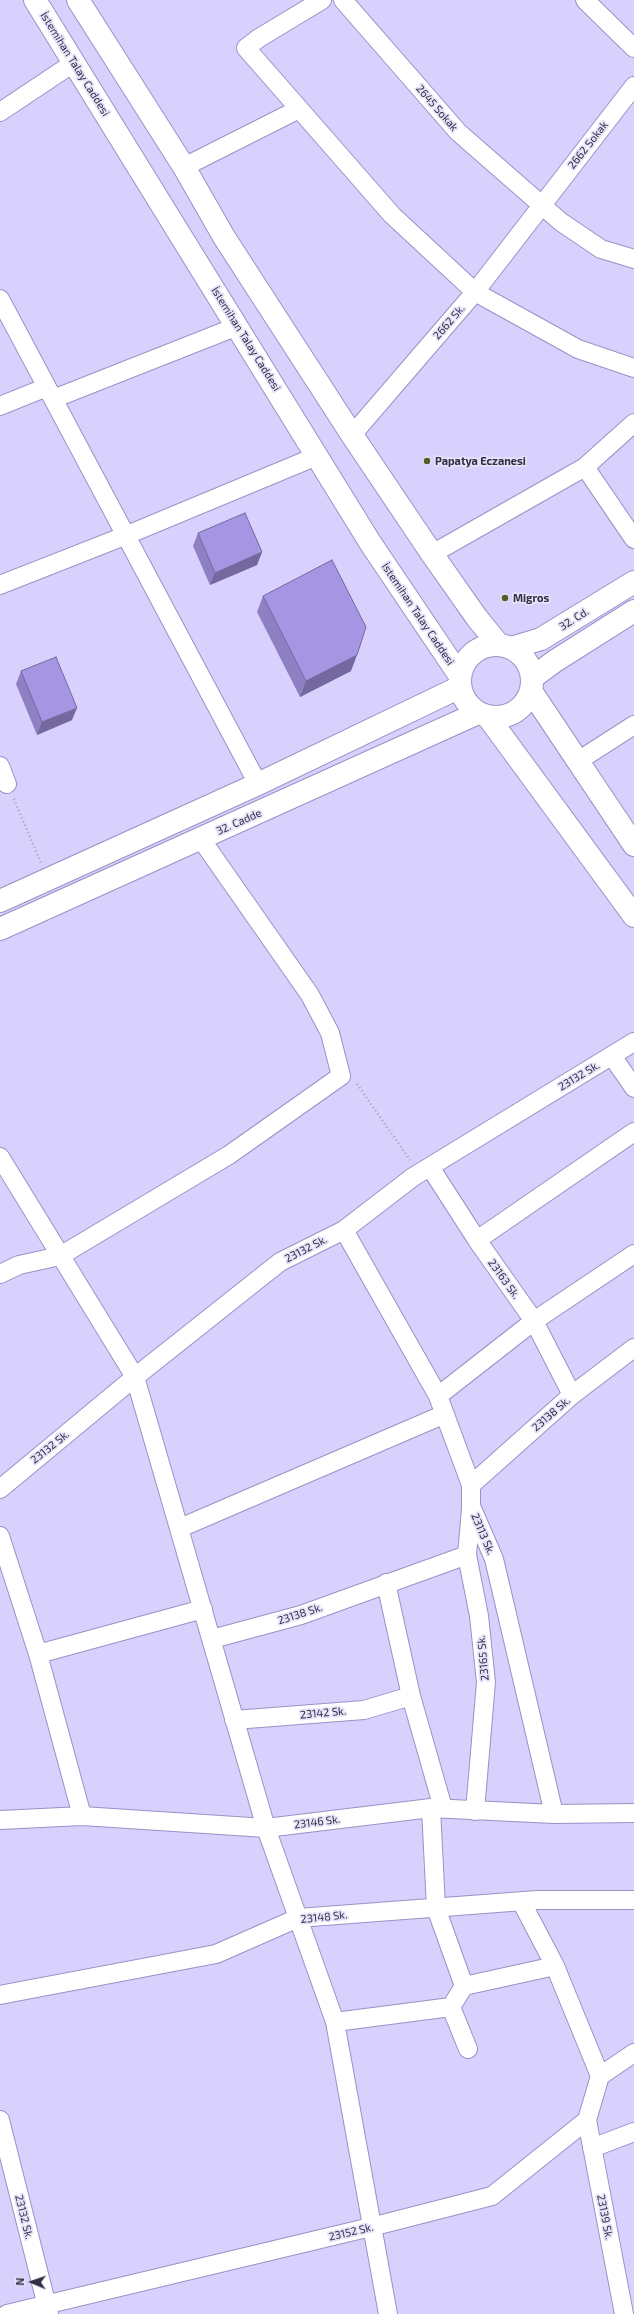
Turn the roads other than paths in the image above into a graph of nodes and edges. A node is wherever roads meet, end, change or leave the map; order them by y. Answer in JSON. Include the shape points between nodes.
{"nodes":[{"id":1,"x":35,"y":0,"type":"edge"},
{"id":2,"x":78,"y":0,"type":"edge"},
{"id":3,"x":322,"y":0,"type":"edge"},
{"id":4,"x":343,"y":0,"type":"edge"},
{"id":5,"x":586,"y":0,"type":"edge"},
{"id":6,"x":634,"y":48,"type":"edge"},
{"id":7,"x":74,"y":62,"type":"junction"},
{"id":8,"x":634,"y":86,"type":"edge"},
{"id":9,"x":299,"y":109,"type":"junction"},
{"id":10,"x":0,"y":112,"type":"edge"},
{"id":11,"x":184,"y":167,"type":"junction"},
{"id":12,"x":541,"y":205,"type":"junction"},
{"id":13,"x":634,"y":259,"type":"edge"},
{"id":14,"x":475,"y":292,"type":"junction"},
{"id":15,"x":0,"y":299,"type":"edge"},
{"id":16,"x":238,"y":326,"type":"junction"},
{"id":17,"x":634,"y":368,"type":"edge"},
{"id":18,"x":50,"y":393,"type":"junction"},
{"id":19,"x":0,"y":406,"type":"edge"},
{"id":20,"x":634,"y":423,"type":"edge"},
{"id":21,"x":352,"y":435,"type":"junction"},
{"id":22,"x":317,"y":456,"type":"junction"},
{"id":23,"x":585,"y":467,"type":"junction"},
{"id":24,"x":127,"y":535,"type":"junction"},
{"id":25,"x":634,"y":539,"type":"edge"},
{"id":26,"x":432,"y":554,"type":"junction"},
{"id":27,"x":634,"y":582,"type":"edge"},
{"id":28,"x":0,"y":585,"type":"edge"},
{"id":29,"x":634,"y":611,"type":"edge"},
{"id":30,"x":505,"y":647,"type":"junction"},
{"id":31,"x":460,"y":682,"type":"junction"},
{"id":32,"x":532,"y":685,"type":"junction"},
{"id":33,"x":483,"y":715,"type":"junction"},
{"id":34,"x":634,"y":725,"type":"edge"},
{"id":35,"x":578,"y":761,"type":"junction"},
{"id":36,"x":0,"y":766,"type":"edge"},
{"id":37,"x":7,"y":784,"type":"road end"},
{"id":38,"x":258,"y":784,"type":"junction"},
{"id":39,"x":201,"y":839,"type":"junction"},
{"id":40,"x":634,"y":845,"type":"edge"},
{"id":41,"x":0,"y":901,"type":"edge"},
{"id":42,"x":634,"y":916,"type":"edge"},
{"id":43,"x":0,"y":929,"type":"edge"},
{"id":44,"x":634,"y":1042,"type":"edge"},
{"id":45,"x":612,"y":1056,"type":"junction"},
{"id":46,"x":634,"y":1088,"type":"edge"},
{"id":47,"x":634,"y":1132,"type":"edge"},
{"id":48,"x":0,"y":1157,"type":"edge"},
{"id":49,"x":425,"y":1170,"type":"junction"},
{"id":50,"x":344,"y":1230,"type":"junction"},
{"id":51,"x":477,"y":1240,"type":"junction"},
{"id":52,"x":634,"y":1254,"type":"edge"},
{"id":53,"x":60,"y":1256,"type":"junction"},
{"id":54,"x":0,"y":1274,"type":"edge"},
{"id":55,"x":534,"y":1321,"type":"junction"},
{"id":56,"x":634,"y":1348,"type":"edge"},
{"id":57,"x":135,"y":1377,"type":"junction"},
{"id":58,"x":438,"y":1396,"type":"junction"},
{"id":59,"x":572,"y":1396,"type":"junction"},
{"id":60,"x":445,"y":1414,"type":"junction"},
{"id":61,"x":471,"y":1485,"type":"junction"},
{"id":62,"x":0,"y":1489,"type":"edge"},
{"id":63,"x":471,"y":1506,"type":"junction"},
{"id":64,"x":180,"y":1528,"type":"junction"},
{"id":65,"x":0,"y":1536,"type":"edge"},
{"id":66,"x":467,"y":1555,"type":"junction"},
{"id":67,"x":386,"y":1583,"type":"junction"},
{"id":68,"x":203,"y":1609,"type":"junction"},
{"id":69,"x":212,"y":1639,"type":"junction"},
{"id":70,"x":38,"y":1654,"type":"junction"},
{"id":71,"x":411,"y":1696,"type":"junction"},
{"id":72,"x":234,"y":1720,"type":"junction"},
{"id":73,"x":437,"y":1808,"type":"junction"},
{"id":74,"x":475,"y":1810,"type":"junction"},
{"id":75,"x":634,"y":1812,"type":"edge"},
{"id":76,"x":554,"y":1814,"type":"junction"},
{"id":77,"x":82,"y":1816,"type":"junction"},
{"id":78,"x":0,"y":1820,"type":"edge"},
{"id":79,"x":266,"y":1828,"type":"junction"},
{"id":80,"x":634,"y":1900,"type":"edge"},
{"id":81,"x":521,"y":1901,"type":"junction"},
{"id":82,"x":436,"y":1908,"type":"junction"},
{"id":83,"x":298,"y":1918,"type":"junction"},
{"id":84,"x":555,"y":1966,"type":"junction"},
{"id":85,"x":464,"y":1986,"type":"junction"},
{"id":86,"x":0,"y":1995,"type":"edge"},
{"id":87,"x":451,"y":2007,"type":"junction"},
{"id":88,"x":334,"y":2022,"type":"junction"},
{"id":89,"x":468,"y":2049,"type":"dead end"},
{"id":90,"x":634,"y":2054,"type":"edge"},
{"id":91,"x":600,"y":2076,"type":"junction"},
{"id":92,"x":0,"y":2120,"type":"edge"},
{"id":93,"x":587,"y":2120,"type":"junction"},
{"id":94,"x":634,"y":2132,"type":"edge"},
{"id":95,"x":592,"y":2148,"type":"junction"},
{"id":96,"x":371,"y":2227,"type":"junction"},
{"id":97,"x":47,"y":2309,"type":"edge"},
{"id":98,"x":7,"y":2314,"type":"edge"},
{"id":99,"x":388,"y":2314,"type":"edge"},
{"id":100,"x":624,"y":2314,"type":"edge"}],
"edges":[{"from":1,"to":7,"type":"main road","name":"İstemihan Talay Caddesi"},
{"from":2,"to":11,"type":"main road"},
{"from":3,"to":9,"type":"street","via":[[246,48]]},
{"from":4,"to":12,"type":"street","name":"2645 Sokak","via":[[458,132]]},
{"from":5,"to":6,"type":"street"},
{"from":7,"to":10,"type":"street"},
{"from":7,"to":16,"type":"main road","name":"İstemihan Talay Caddesi"},
{"from":8,"to":12,"type":"street","name":"2662 Sokak"},
{"from":9,"to":11,"type":"street"},
{"from":9,"to":14,"type":"street","via":[[392,215]]},
{"from":11,"to":21,"type":"main road","via":[[224,238]]},
{"from":12,"to":13,"type":"street","name":"2645 Sokak","via":[[601,250]]},
{"from":12,"to":14,"type":"street","name":"2662 Sk."},
{"from":14,"to":17,"type":"street","via":[[578,349]]},
{"from":14,"to":21,"type":"street","name":"2662 Sk."},
{"from":15,"to":18,"type":"street"},
{"from":16,"to":18,"type":"street"},
{"from":16,"to":22,"type":"main road","name":"İstemihan Talay Caddesi"},
{"from":18,"to":19,"type":"street"},
{"from":18,"to":24,"type":"street"},
{"from":20,"to":23,"type":"street"},
{"from":21,"to":26,"type":"main road"},
{"from":22,"to":24,"type":"street"},
{"from":22,"to":31,"type":"main road","name":"İstemihan Talay Caddesi"},
{"from":23,"to":25,"type":"street"},
{"from":23,"to":26,"type":"street"},
{"from":24,"to":28,"type":"street"},
{"from":24,"to":38,"type":"street"},
{"from":26,"to":30,"type":"main road","via":[[477,618]]},
{"from":27,"to":30,"type":"main road","name":"32. Cd.","via":[[541,639]]},
{"from":29,"to":32,"type":"main road","via":[[555,661]]},
{"from":30,"to":31,"type":"main road","via":[[487,646],[477,651],[466,662]]},
{"from":30,"to":32,"type":"main road","via":[[522,656],[529,666]]},
{"from":31,"to":33,"type":"main road","via":[[470,706]]},
{"from":31,"to":38,"type":"main road"},
{"from":32,"to":33,"type":"main road","via":[[526,702],[509,716]]},
{"from":32,"to":35,"type":"main road"},
{"from":33,"to":39,"type":"main road","name":"32. Cadde"},
{"from":33,"to":42,"type":"main road"},
{"from":34,"to":35,"type":"street"},
{"from":35,"to":40,"type":"main road"},
{"from":36,"to":37,"type":"street"},
{"from":38,"to":41,"type":"main road"},
{"from":39,"to":43,"type":"main road","name":"32. Cadde"},
{"from":39,"to":53,"type":"street","via":[[310,995],[330,1033],[341,1076],[229,1155]]},
{"from":44,"to":45,"type":"street","name":"23132 Sk."},
{"from":45,"to":46,"type":"street"},
{"from":45,"to":49,"type":"street","name":"23132 Sk."},
{"from":47,"to":51,"type":"street"},
{"from":48,"to":53,"type":"street"},
{"from":49,"to":50,"type":"street","name":"23132 Sk."},
{"from":49,"to":51,"type":"street","name":"23163 Sk."},
{"from":50,"to":57,"type":"street","name":"23132 Sk.","via":[[280,1262]]},
{"from":50,"to":58,"type":"street","name":"23113 Sk."},
{"from":51,"to":55,"type":"street","name":"23163 Sk."},
{"from":52,"to":55,"type":"street"},
{"from":53,"to":54,"type":"street","via":[[19,1265]]},
{"from":53,"to":57,"type":"street"},
{"from":55,"to":58,"type":"street"},
{"from":55,"to":59,"type":"street","name":"23163 Sk."},
{"from":56,"to":59,"type":"street","name":"23138 Sk."},
{"from":57,"to":62,"type":"street","name":"23132 Sk."},
{"from":57,"to":64,"type":"street"},
{"from":58,"to":60,"type":"street","name":"23113 Sk."},
{"from":59,"to":61,"type":"street","name":"23138 Sk."},
{"from":60,"to":61,"type":"street","name":"23113 Sk."},
{"from":60,"to":64,"type":"street"},
{"from":61,"to":63,"type":"street","name":"23113 Sk."},
{"from":63,"to":66,"type":"street","name":"23165 Sk."},
{"from":63,"to":76,"type":"street","name":"23113 Sk.","via":[[494,1559]]},
{"from":64,"to":68,"type":"street"},
{"from":65,"to":70,"type":"street"},
{"from":66,"to":67,"type":"street","name":"23138 Sk."},
{"from":66,"to":74,"type":"street","name":"23165 Sk.","via":[[479,1616],[486,1682]]},
{"from":67,"to":69,"type":"street","name":"23138 Sk.","via":[[301,1615]]},
{"from":67,"to":71,"type":"street"},
{"from":68,"to":69,"type":"street"},
{"from":68,"to":70,"type":"street"},
{"from":69,"to":72,"type":"street"},
{"from":70,"to":77,"type":"street"},
{"from":71,"to":72,"type":"street","name":"23142 Sk.","via":[[364,1710]]},
{"from":71,"to":73,"type":"street"},
{"from":72,"to":79,"type":"street"},
{"from":73,"to":74,"type":"street","name":"23146 Sk."},
{"from":73,"to":79,"type":"street","name":"23146 Sk."},
{"from":73,"to":82,"type":"street"},
{"from":74,"to":76,"type":"street","name":"23146 Sk."},
{"from":75,"to":76,"type":"street","name":"23146 Sk."},
{"from":77,"to":78,"type":"street","name":"23146 Sk."},
{"from":77,"to":79,"type":"street","name":"23146 Sk."},
{"from":79,"to":83,"type":"street"},
{"from":80,"to":81,"type":"street","name":"23148 Sk."},
{"from":81,"to":82,"type":"street","name":"23148 Sk."},
{"from":81,"to":84,"type":"street"},
{"from":82,"to":83,"type":"street","name":"23148 Sk."},
{"from":82,"to":85,"type":"street"},
{"from":83,"to":86,"type":"street","name":"23148 Sk.","via":[[216,1954]]},
{"from":83,"to":88,"type":"street"},
{"from":84,"to":85,"type":"street"},
{"from":84,"to":91,"type":"street"},
{"from":85,"to":87,"type":"street"},
{"from":87,"to":88,"type":"street"},
{"from":87,"to":89,"type":"street"},
{"from":88,"to":96,"type":"street"},
{"from":90,"to":91,"type":"street"},
{"from":91,"to":93,"type":"street"},
{"from":92,"to":97,"type":"street","name":"23132 Sk."},
{"from":93,"to":95,"type":"street","name":"23139 Sk."},
{"from":93,"to":96,"type":"street","name":"23152 Sk.","via":[[492,2196]]},
{"from":94,"to":95,"type":"street"},
{"from":95,"to":100,"type":"street","name":"23139 Sk."},
{"from":96,"to":97,"type":"street","name":"23152 Sk."},
{"from":96,"to":99,"type":"street"},
{"from":97,"to":98,"type":"street","name":"23152 Sk."}]}
